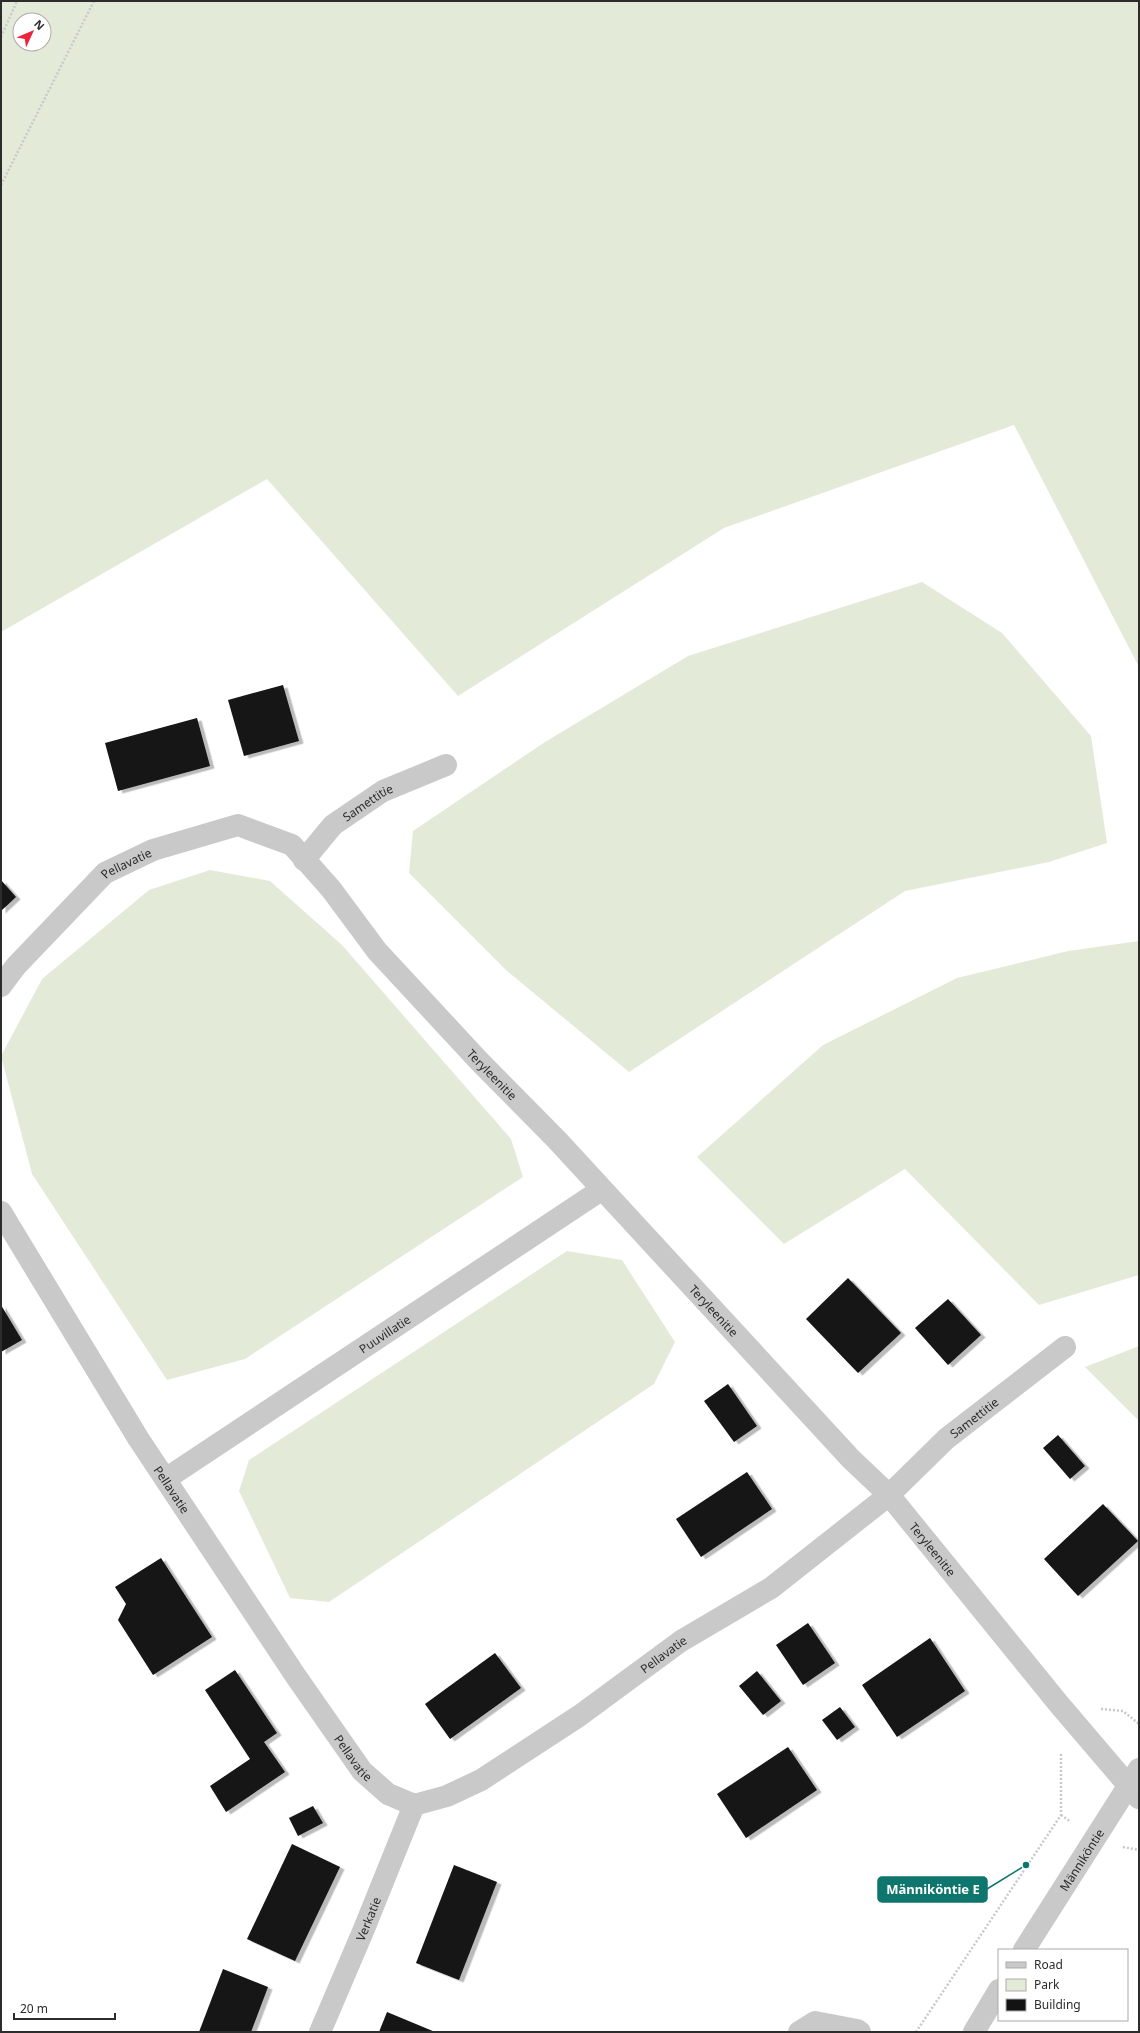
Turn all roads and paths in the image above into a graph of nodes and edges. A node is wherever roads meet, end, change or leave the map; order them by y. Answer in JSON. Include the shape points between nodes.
{"nodes":[{"id":1,"x":17,"y":1,"type":"edge"},
{"id":2,"x":94,"y":1,"type":"edge"},
{"id":3,"x":1,"y":37,"type":"edge"},
{"id":4,"x":1,"y":185,"type":"edge"},
{"id":5,"x":446,"y":764,"type":"dead end"},
{"id":6,"x":298,"y":852,"type":"junction"},
{"id":7,"x":1,"y":986,"type":"edge"},
{"id":8,"x":601,"y":1190,"type":"junction"},
{"id":9,"x":1,"y":1212,"type":"edge"},
{"id":10,"x":1065,"y":1347,"type":"dead end"},
{"id":11,"x":167,"y":1478,"type":"junction"},
{"id":12,"x":889,"y":1495,"type":"junction"},
{"id":13,"x":1139,"y":1724,"type":"edge"},
{"id":14,"x":1079,"y":1728,"type":"junction"},
{"id":15,"x":1135,"y":1784,"type":"edge"},
{"id":16,"x":414,"y":1805,"type":"junction"},
{"id":17,"x":1025,"y":1949,"type":"edge"},
{"id":18,"x":998,"y":1992,"type":"edge"},
{"id":19,"x":320,"y":2032,"type":"edge"},
{"id":20,"x":799,"y":2032,"type":"edge"},
{"id":21,"x":860,"y":2032,"type":"edge"},
{"id":22,"x":916,"y":2032,"type":"edge"},
{"id":23,"x":974,"y":2032,"type":"edge"}],
"edges":[{"from":1,"to":3,"type":"path"},
{"from":2,"to":4,"type":"path"},
{"from":5,"to":6,"type":"street","name":"Samettitie","via":[[383,791]]},
{"from":6,"to":7,"type":"street","name":"Pellavatie","via":[[238,825],[153,850],[105,873],[16,966]]},
{"from":6,"to":8,"type":"street","name":"Teryleenitie","via":[[331,889],[377,950]]},
{"from":8,"to":11,"type":"street","name":"Puuvillatie"},
{"from":8,"to":12,"type":"street","name":"Teryleenitie","via":[[851,1459]]},
{"from":9,"to":11,"type":"street","name":"Pellavatie","via":[[138,1438]]},
{"from":10,"to":12,"type":"street","name":"Samettitie","via":[[946,1440]]},
{"from":11,"to":16,"type":"street","name":"Pellavatie","via":[[237,1589],[362,1771],[388,1794]]},
{"from":12,"to":14,"type":"street","name":"Teryleenitie"},
{"from":12,"to":16,"type":"street","name":"Pellavatie","via":[[771,1588],[681,1640],[578,1716],[481,1780],[447,1796]]},
{"from":13,"to":14,"type":"path","via":[[1123,1711],[1102,1708]]},
{"from":14,"to":15,"type":"street","name":"Teryleenitie"},
{"from":14,"to":22,"type":"path","via":[[1061,1745],[1061,1815]]},
{"from":15,"to":17,"type":"street","name":"Männiköntie"},
{"from":16,"to":19,"type":"street","name":"Verkatie"},
{"from":18,"to":23,"type":"street"},
{"from":20,"to":21,"type":"street","via":[[815,2022]]}]}
